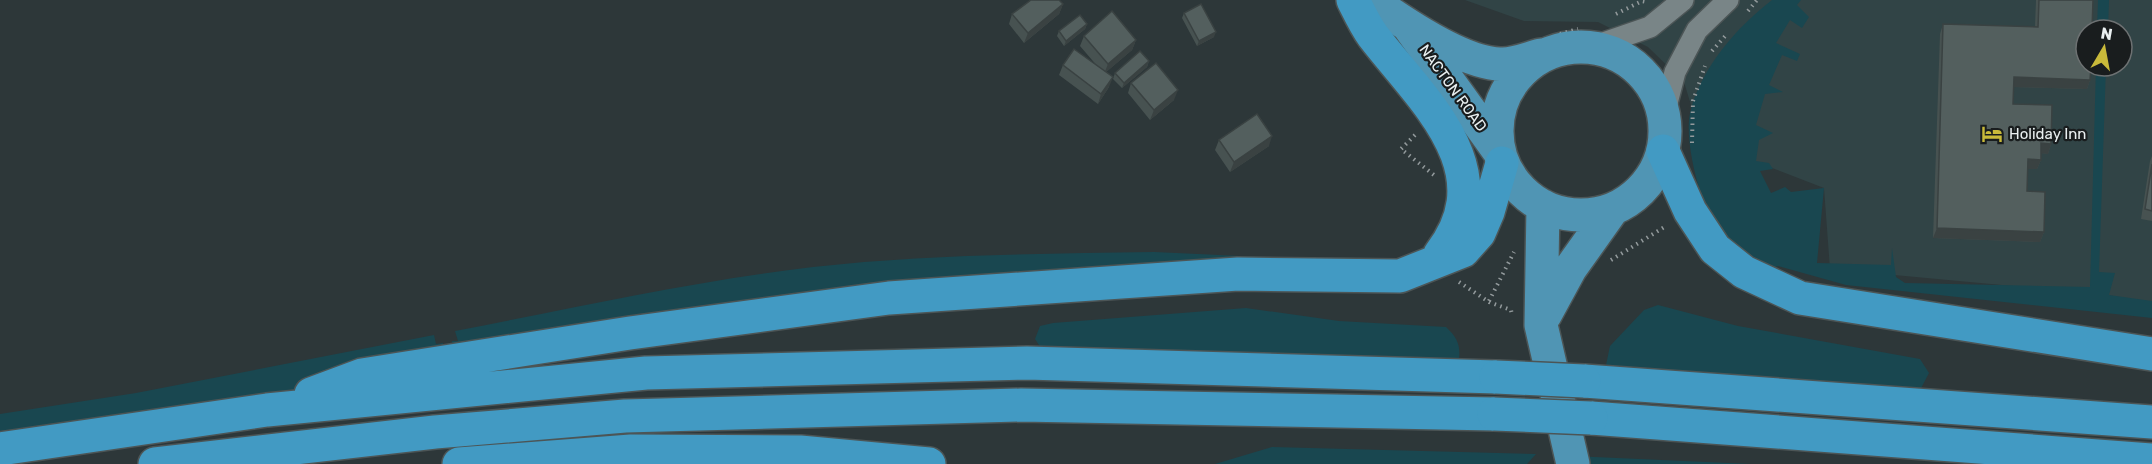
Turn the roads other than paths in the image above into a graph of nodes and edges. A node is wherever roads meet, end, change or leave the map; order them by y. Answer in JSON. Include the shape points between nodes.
{"nodes":[{"id":1,"x":1353,"y":0,"type":"edge"},
{"id":2,"x":1371,"y":0,"type":"edge"},
{"id":3,"x":1728,"y":0,"type":"edge"},
{"id":4,"x":1679,"y":4,"type":"edge"},
{"id":5,"x":1408,"y":26,"type":"junction"},
{"id":6,"x":1595,"y":31,"type":"junction"},
{"id":7,"x":1548,"y":46,"type":"junction"},
{"id":8,"x":1664,"y":115,"type":"junction"},
{"id":9,"x":1679,"y":151,"type":"junction"},
{"id":10,"x":1500,"y":157,"type":"junction"},
{"id":11,"x":1543,"y":206,"type":"junction"},
{"id":12,"x":1612,"y":210,"type":"junction"},
{"id":13,"x":1432,"y":265,"type":"junction"},
{"id":14,"x":1527,"y":323,"type":"junction"},
{"id":15,"x":2152,"y":354,"type":"edge"},
{"id":16,"x":267,"y":410,"type":"junction"},
{"id":17,"x":2152,"y":422,"type":"edge"},
{"id":18,"x":0,"y":449,"type":"edge"},
{"id":19,"x":2152,"y":460,"type":"edge"},
{"id":20,"x":155,"y":464,"type":"edge"},
{"id":21,"x":459,"y":464,"type":"edge"},
{"id":22,"x":928,"y":464,"type":"edge"},
{"id":23,"x":1574,"y":464,"type":"edge"}],
"edges":[{"from":1,"to":13,"type":"highway","via":[[1371,34],[1437,114],[1460,162],[1461,218],[1452,239]]},
{"from":2,"to":5,"type":"main road","name":"NACTON ROAD"},
{"from":3,"to":8,"type":"street","via":[[1697,30],[1675,72]]},
{"from":4,"to":6,"type":"street","via":[[1650,27]]},
{"from":5,"to":7,"type":"main road","name":"NACTON ROAD","via":[[1480,61],[1502,65]]},
{"from":5,"to":10,"type":"main road","name":"NACTON ROAD"},
{"from":6,"to":7,"type":"main road","via":[[1569,46]]},
{"from":6,"to":8,"type":"main road","via":[[1615,53],[1640,70],[1658,94]]},
{"from":7,"to":10,"type":"main road","via":[[1521,70],[1505,93],[1496,121]]},
{"from":8,"to":9,"type":"main road"},
{"from":9,"to":12,"type":"main road","via":[[1641,190]]},
{"from":9,"to":15,"type":"highway","via":[[1690,212],[1715,249],[1744,272],[1800,298]]},
{"from":10,"to":11,"type":"main road","via":[[1509,177]]},
{"from":10,"to":13,"type":"highway","via":[[1488,212],[1479,233],[1463,251]]},
{"from":11,"to":12,"type":"main road","via":[[1573,215]]},
{"from":11,"to":14,"type":"main road"},
{"from":12,"to":14,"type":"main road","via":[[1556,290]]},
{"from":13,"to":16,"type":"highway","via":[[1400,276],[1238,274],[889,298],[362,375]]},
{"from":14,"to":23,"type":"main road"},
{"from":16,"to":17,"type":"highway","bridge":true,"via":[[646,373],[1027,363],[1584,381]]},
{"from":16,"to":18,"type":"highway"},
{"from":19,"to":20,"type":"highway","bridge":true,"via":[[1591,418],[1021,405],[625,416],[435,432]]},
{"from":21,"to":22,"type":"highway","via":[[642,451],[800,452]]}]}
